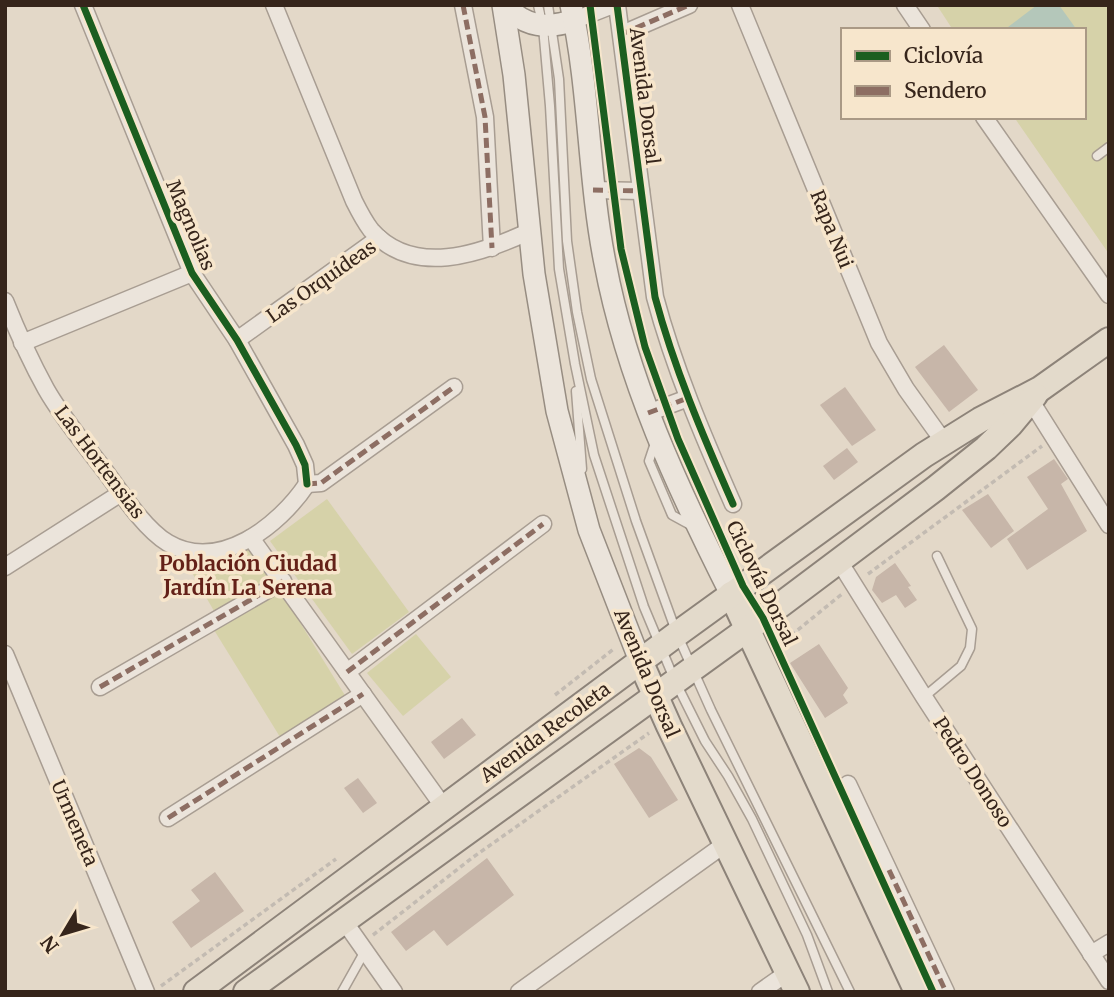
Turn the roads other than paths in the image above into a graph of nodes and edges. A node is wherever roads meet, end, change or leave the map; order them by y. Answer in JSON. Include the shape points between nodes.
{"nodes":[{"id":1,"x":83,"y":5,"type":"edge"},
{"id":2,"x":274,"y":5,"type":"edge"},
{"id":3,"x":463,"y":5,"type":"edge"},
{"id":4,"x":504,"y":5,"type":"edge"},
{"id":5,"x":538,"y":5,"type":"edge"},
{"id":6,"x":548,"y":5,"type":"edge"},
{"id":7,"x":615,"y":5,"type":"edge"},
{"id":8,"x":689,"y":5,"type":"edge"},
{"id":9,"x":740,"y":5,"type":"edge"},
{"id":10,"x":905,"y":5,"type":"edge"},
{"id":11,"x":573,"y":13,"type":"edge"},
{"id":12,"x":547,"y":27,"type":"junction"},
{"id":13,"x":921,"y":28,"type":"edge"},
{"id":14,"x":622,"y":34,"type":"junction"},
{"id":15,"x":985,"y":119,"type":"edge"},
{"id":16,"x":1109,"y":147,"type":"edge"},
{"id":17,"x":1097,"y":156,"type":"dead end"},
{"id":18,"x":593,"y":190,"type":"junction"},
{"id":19,"x":641,"y":191,"type":"junction"},
{"id":20,"x":528,"y":232,"type":"junction"},
{"id":21,"x":379,"y":238,"type":"junction"},
{"id":22,"x":492,"y":248,"type":"junction"},
{"id":23,"x":192,"y":273,"type":"junction"},
{"id":24,"x":1109,"y":295,"type":"edge"},
{"id":25,"x":5,"y":301,"type":"edge"},
{"id":26,"x":237,"y":340,"type":"junction"},
{"id":27,"x":1109,"y":340,"type":"edge"},
{"id":28,"x":22,"y":343,"type":"junction"},
{"id":29,"x":575,"y":363,"type":"junction"},
{"id":30,"x":454,"y":387,"type":"dead end"},
{"id":31,"x":1035,"y":395,"type":"junction"},
{"id":32,"x":688,"y":398,"type":"junction"},
{"id":33,"x":648,"y":413,"type":"junction"},
{"id":34,"x":944,"y":442,"type":"junction"},
{"id":35,"x":307,"y":484,"type":"junction"},
{"id":36,"x":121,"y":493,"type":"junction"},
{"id":37,"x":733,"y":503,"type":"dead end"},
{"id":38,"x":846,"y":512,"type":"junction"},
{"id":39,"x":585,"y":518,"type":"junction"},
{"id":40,"x":543,"y":524,"type":"dead end"},
{"id":41,"x":1109,"y":526,"type":"edge"},
{"id":42,"x":251,"y":538,"type":"junction"},
{"id":43,"x":937,"y":556,"type":"dead end"},
{"id":44,"x":839,"y":561,"type":"junction"},
{"id":45,"x":5,"y":567,"type":"edge"},
{"id":46,"x":283,"y":582,"type":"junction"},
{"id":47,"x":732,"y":594,"type":"junction"},
{"id":48,"x":756,"y":624,"type":"junction"},
{"id":49,"x":669,"y":640,"type":"junction"},
{"id":50,"x":5,"y":654,"type":"edge"},
{"id":51,"x":640,"y":661,"type":"junction"},
{"id":52,"x":347,"y":672,"type":"junction"},
{"id":53,"x":683,"y":675,"type":"junction"},
{"id":54,"x":100,"y":687,"type":"dead end"},
{"id":55,"x":363,"y":694,"type":"junction"},
{"id":56,"x":655,"y":696,"type":"junction"},
{"id":57,"x":924,"y":696,"type":"junction"},
{"id":58,"x":848,"y":784,"type":"dead end"},
{"id":59,"x":443,"y":806,"type":"junction"},
{"id":60,"x":168,"y":818,"type":"dead end"},
{"id":61,"x":725,"y":844,"type":"junction"},
{"id":62,"x":344,"y":921,"type":"junction"},
{"id":63,"x":1109,"y":943,"type":"edge"},
{"id":64,"x":363,"y":948,"type":"junction"},
{"id":65,"x":1091,"y":954,"type":"junction"},
{"id":66,"x":1109,"y":981,"type":"edge"},
{"id":67,"x":792,"y":982,"type":"edge"},
{"id":68,"x":252,"y":990,"type":"edge"},
{"id":69,"x":146,"y":992,"type":"edge"},
{"id":70,"x":196,"y":992,"type":"edge"},
{"id":71,"x":342,"y":992,"type":"edge"},
{"id":72,"x":394,"y":992,"type":"edge"},
{"id":73,"x":519,"y":992,"type":"edge"},
{"id":74,"x":760,"y":992,"type":"edge"},
{"id":75,"x":828,"y":992,"type":"edge"},
{"id":76,"x":850,"y":992,"type":"edge"},
{"id":77,"x":917,"y":992,"type":"edge"},
{"id":78,"x":946,"y":992,"type":"edge"}],
"edges":[{"from":1,"to":23,"type":"street","name":"Magnolias"},
{"from":2,"to":21,"type":"street","via":[[354,201]]},
{"from":3,"to":22,"type":"street","via":[[485,117]]},
{"from":4,"to":12,"type":"main road","via":[[527,23]]},
{"from":4,"to":20,"type":"main road","name":"Avenida Dorsal"},
{"from":5,"to":12,"type":"lane"},
{"from":6,"to":12,"type":"lane"},
{"from":7,"to":11,"type":"street"},
{"from":7,"to":14,"type":"street","name":"Avenida Dorsal"},
{"from":8,"to":14,"type":"street"},
{"from":9,"to":34,"type":"street","name":"Rapa Nui","via":[[879,343]]},
{"from":10,"to":13,"type":"street"},
{"from":11,"to":12,"type":"main road"},
{"from":11,"to":18,"type":"main road"},
{"from":12,"to":29,"type":"lane","via":[[559,269]]},
{"from":12,"to":49,"type":"lane","via":[[562,124],[568,241],[585,352]]},
{"from":14,"to":19,"type":"street","name":"Avenida Dorsal"},
{"from":15,"to":24,"type":"street"},
{"from":16,"to":17,"type":"lane"},
{"from":18,"to":19,"type":"street","name":"Avenida Dorsal"},
{"from":18,"to":33,"type":"main road","via":[[612,297]]},
{"from":19,"to":32,"type":"street","name":"Avenida Dorsal","via":[[655,297]]},
{"from":20,"to":22,"type":"street","name":"Las Orquídeas"},
{"from":20,"to":39,"type":"main road","name":"Avenida Dorsal","via":[[557,411]]},
{"from":21,"to":22,"type":"street","name":"Las Orquídeas","via":[[404,252],[430,257],[459,257]]},
{"from":21,"to":26,"type":"street","name":"Las Orquídeas"},
{"from":23,"to":26,"type":"street","name":"Magnolias"},
{"from":23,"to":28,"type":"street"},
{"from":25,"to":28,"type":"street","name":"Las Hortensias"},
{"from":26,"to":35,"type":"street","name":"Magnolias","via":[[296,445]]},
{"from":27,"to":31,"type":"main road","name":"Avenida Recoleta"},
{"from":28,"to":36,"type":"street","name":"Las Hortensias","via":[[47,391]]},
{"from":29,"to":39,"type":"lane"},
{"from":29,"to":49,"type":"lane","via":[[594,454],[644,607]]},
{"from":30,"to":35,"type":"street","via":[[321,483]]},
{"from":31,"to":34,"type":"main road","name":"Avenida Recoleta"},
{"from":31,"to":41,"type":"street","via":[[1054,438]]},
{"from":31,"to":44,"type":"main road","name":"Avenida Recoleta","via":[[986,448]]},
{"from":32,"to":33,"type":"street"},
{"from":32,"to":37,"type":"street","name":"Avenida Dorsal"},
{"from":33,"to":47,"type":"main road"},
{"from":34,"to":38,"type":"main road","name":"Avenida Recoleta"},
{"from":35,"to":42,"type":"street","name":"Las Hortensias","via":[[296,501]]},
{"from":36,"to":42,"type":"street","name":"Las Hortensias","via":[[168,543],[192,552],[228,550]]},
{"from":36,"to":45,"type":"street"},
{"from":38,"to":44,"type":"main road","via":[[835,537]]},
{"from":38,"to":47,"type":"main road","name":"Avenida Recoleta"},
{"from":39,"to":51,"type":"main road","name":"Avenida Dorsal"},
{"from":40,"to":52,"type":"street"},
{"from":42,"to":46,"type":"street"},
{"from":43,"to":57,"type":"lane","via":[[972,629],[961,666]]},
{"from":44,"to":48,"type":"main road","name":"Avenida Recoleta"},
{"from":44,"to":57,"type":"street","name":"Pedro Donoso"},
{"from":46,"to":52,"type":"street"},
{"from":46,"to":54,"type":"street"},
{"from":47,"to":48,"type":"main road"},
{"from":47,"to":49,"type":"main road","name":"Avenida Recoleta"},
{"from":48,"to":53,"type":"main road","name":"Avenida Recoleta"},
{"from":48,"to":77,"type":"main road"},
{"from":49,"to":51,"type":"main road","name":"Avenida Recoleta"},
{"from":49,"to":53,"type":"lane"},
{"from":49,"to":53,"type":"lane"},
{"from":50,"to":69,"type":"street","name":"Urmeneta"},
{"from":51,"to":56,"type":"main road","name":"Avenida Dorsal"},
{"from":51,"to":59,"type":"main road","name":"Avenida Recoleta"},
{"from":52,"to":55,"type":"street"},
{"from":53,"to":56,"type":"main road","name":"Avenida Recoleta"},
{"from":53,"to":75,"type":"lane","via":[[705,741],[752,819],[807,935]]},
{"from":53,"to":76,"type":"lane"},
{"from":55,"to":59,"type":"street"},
{"from":55,"to":60,"type":"street"},
{"from":56,"to":61,"type":"main road","name":"Avenida Dorsal"},
{"from":56,"to":62,"type":"main road","name":"Avenida Recoleta"},
{"from":57,"to":65,"type":"street","name":"Pedro Donoso"},
{"from":58,"to":78,"type":"street"},
{"from":59,"to":70,"type":"main road","name":"Avenida Recoleta"},
{"from":61,"to":67,"type":"main road","name":"Avenida Dorsal"},
{"from":61,"to":73,"type":"street"},
{"from":62,"to":64,"type":"street"},
{"from":62,"to":68,"type":"main road","name":"Avenida Recoleta"},
{"from":63,"to":65,"type":"street"},
{"from":64,"to":71,"type":"lane"},
{"from":64,"to":72,"type":"street"},
{"from":65,"to":66,"type":"street","name":"Pedro Donoso"},
{"from":67,"to":74,"type":"street"}]}
